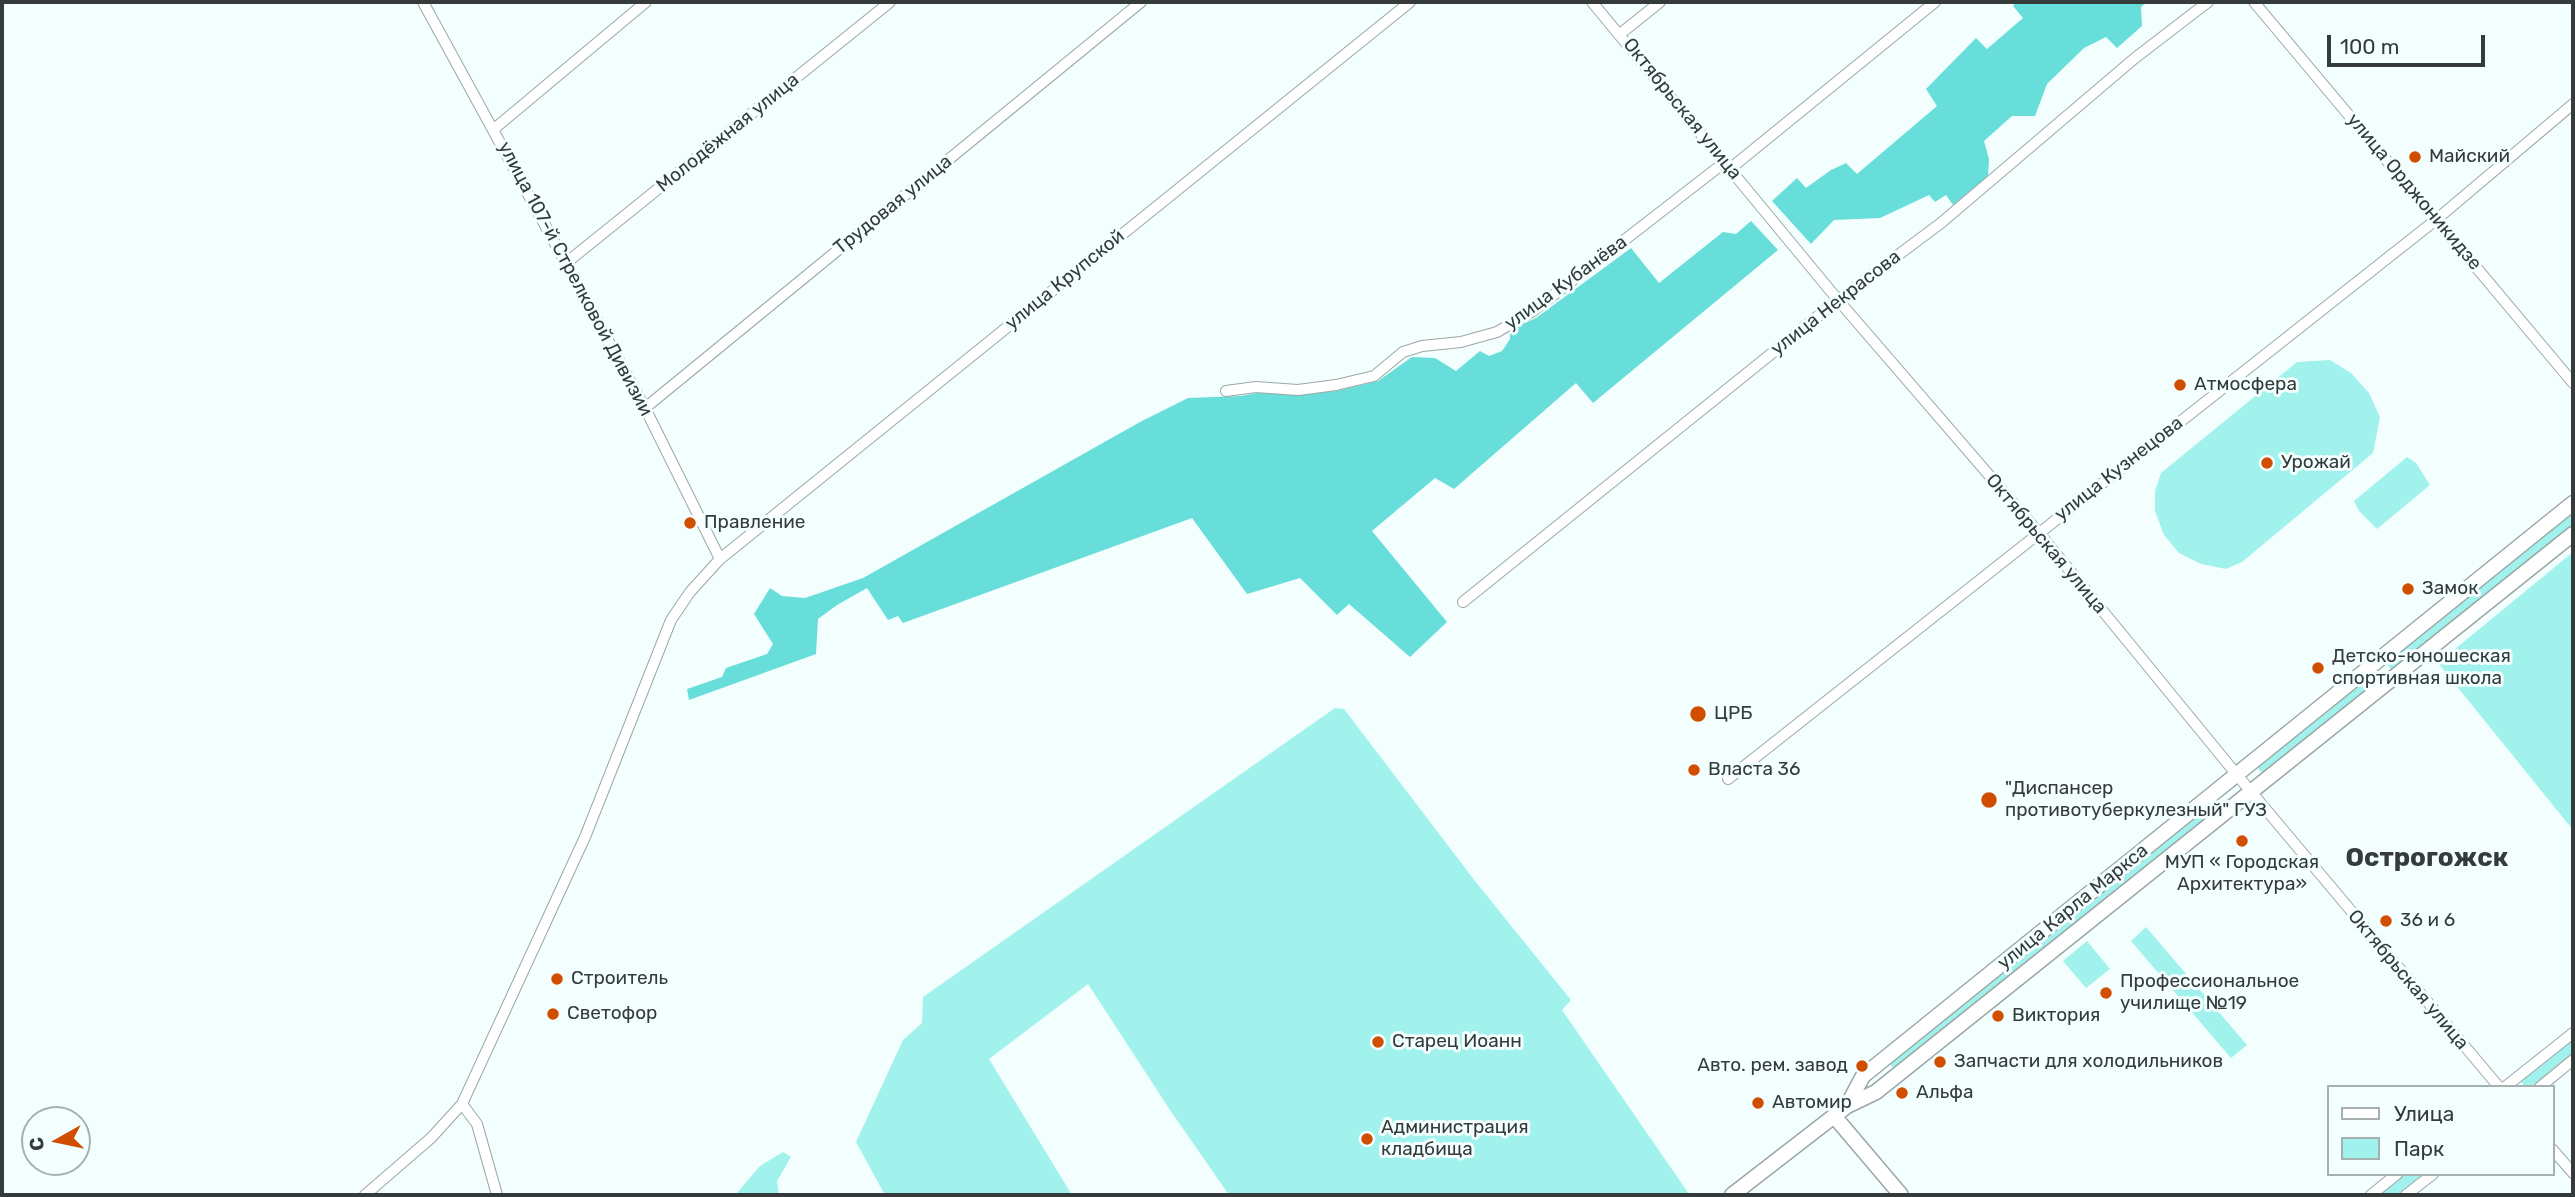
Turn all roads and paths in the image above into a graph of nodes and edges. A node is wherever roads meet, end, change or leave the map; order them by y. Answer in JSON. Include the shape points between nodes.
{"nodes":[{"id":1,"x":424,"y":2,"type":"edge"},
{"id":2,"x":646,"y":2,"type":"edge"},
{"id":3,"x":890,"y":2,"type":"edge"},
{"id":4,"x":1141,"y":2,"type":"edge"},
{"id":5,"x":1410,"y":2,"type":"edge"},
{"id":6,"x":1592,"y":2,"type":"edge"},
{"id":7,"x":1660,"y":2,"type":"edge"},
{"id":8,"x":1935,"y":2,"type":"edge"},
{"id":9,"x":2208,"y":2,"type":"edge"},
{"id":10,"x":2254,"y":2,"type":"edge"},
{"id":11,"x":1620,"y":34,"type":"junction"},
{"id":12,"x":2573,"y":104,"type":"edge"},
{"id":13,"x":494,"y":129,"type":"junction"},
{"id":14,"x":1728,"y":165,"type":"junction"},
{"id":15,"x":2437,"y":219,"type":"junction"},
{"id":16,"x":566,"y":263,"type":"junction"},
{"id":17,"x":1838,"y":300,"type":"junction"},
{"id":18,"x":2573,"y":383,"type":"edge"},
{"id":19,"x":1226,"y":391,"type":"dead end"},
{"id":20,"x":645,"y":408,"type":"junction"},
{"id":21,"x":2573,"y":503,"type":"edge"},
{"id":22,"x":2039,"y":533,"type":"junction"},
{"id":23,"x":2573,"y":534,"type":"edge"},
{"id":24,"x":720,"y":559,"type":"junction"},
{"id":25,"x":1462,"y":602,"type":"dead end"},
{"id":26,"x":2374,"y":663,"type":"junction"},
{"id":27,"x":2390,"y":682,"type":"junction"},
{"id":28,"x":2236,"y":775,"type":"junction"},
{"id":29,"x":1728,"y":779,"type":"dead end"},
{"id":30,"x":2251,"y":792,"type":"junction"},
{"id":31,"x":2573,"y":1033,"type":"edge"},
{"id":32,"x":2573,"y":1060,"type":"edge"},
{"id":33,"x":2497,"y":1085,"type":"edge"},
{"id":34,"x":2508,"y":1085,"type":"edge"},
{"id":35,"x":2542,"y":1085,"type":"edge"},
{"id":36,"x":461,"y":1104,"type":"junction"},
{"id":37,"x":1847,"y":1106,"type":"junction"},
{"id":38,"x":1834,"y":1116,"type":"junction"},
{"id":39,"x":2554,"y":1151,"type":"edge"},
{"id":40,"x":2573,"y":1174,"type":"edge"},
{"id":41,"x":2395,"y":1176,"type":"edge"},
{"id":42,"x":2430,"y":1176,"type":"edge"},
{"id":43,"x":365,"y":1195,"type":"edge"},
{"id":44,"x":498,"y":1195,"type":"edge"},
{"id":45,"x":1732,"y":1195,"type":"edge"},
{"id":46,"x":1901,"y":1195,"type":"edge"},
{"id":47,"x":2371,"y":1195,"type":"edge"},
{"id":48,"x":2406,"y":1195,"type":"edge"}],
"edges":[{"from":1,"to":13,"type":"street","name":"улица 107-й Стрелковой Дивизии"},
{"from":2,"to":13,"type":"street"},
{"from":3,"to":16,"type":"street","name":"Молодёжная улица"},
{"from":4,"to":20,"type":"street","name":"Трудовая улица"},
{"from":5,"to":24,"type":"street","name":"улица Крупской"},
{"from":6,"to":11,"type":"street","name":"Октябрьская улица"},
{"from":7,"to":11,"type":"street"},
{"from":8,"to":14,"type":"street","name":"улица Кубанёва"},
{"from":9,"to":17,"type":"street","name":"улица Некрасова","via":[[1941,223]]},
{"from":10,"to":15,"type":"street","name":"улица Орджоникидзе"},
{"from":11,"to":14,"type":"street","name":"Октябрьская улица"},
{"from":12,"to":15,"type":"street","name":"улица Кузнецова"},
{"from":13,"to":16,"type":"street","name":"улица 107-й Стрелковой Дивизии"},
{"from":14,"to":17,"type":"street","name":"Октябрьская улица"},
{"from":14,"to":19,"type":"street","name":"улица Кубанёва","via":[[1533,312],[1497,332],[1403,352],[1374,376],[1336,385]]},
{"from":15,"to":18,"type":"street","name":"улица Орджоникидзе"},
{"from":15,"to":22,"type":"street","name":"улица Кузнецова"},
{"from":16,"to":20,"type":"street","name":"улица 107-й Стрелковой Дивизии"},
{"from":17,"to":22,"type":"street","name":"Октябрьская улица"},
{"from":17,"to":25,"type":"street","name":"улица Некрасова"},
{"from":20,"to":24,"type":"street","name":"улица 107-й Стрелковой Дивизии"},
{"from":21,"to":26,"type":"main road","name":"улица Карла Маркса"},
{"from":22,"to":28,"type":"street","name":"Октябрьская улица"},
{"from":22,"to":29,"type":"street","name":"улица Кузнецова"},
{"from":23,"to":27,"type":"main road","name":"улица Карла Маркса"},
{"from":24,"to":36,"type":"street","name":"улица Крупской","via":[[671,620],[585,837]]},
{"from":26,"to":27,"type":"main road"},
{"from":26,"to":28,"type":"main road","name":"улица Карла Маркса"},
{"from":27,"to":30,"type":"main road","name":"улица Карла Маркса"},
{"from":28,"to":30,"type":"street","name":"Октябрьская улица"},
{"from":28,"to":37,"type":"main road","name":"улица Карла Маркса","via":[[1863,1076]]},
{"from":30,"to":33,"type":"street","name":"Октябрьская улица"},
{"from":30,"to":37,"type":"main road","name":"улица Карла Маркса","via":[[1876,1092]]},
{"from":31,"to":34,"type":"street"},
{"from":32,"to":35,"type":"street"},
{"from":36,"to":43,"type":"street","name":"улица Крупской","via":[[431,1138]]},
{"from":36,"to":44,"type":"street","via":[[477,1124]]},
{"from":37,"to":38,"type":"main road","name":"улица Карла Маркса"},
{"from":38,"to":45,"type":"main road","name":"улица Карла Маркса"},
{"from":38,"to":46,"type":"main road"},
{"from":39,"to":40,"type":"street"},
{"from":41,"to":47,"type":"street"},
{"from":42,"to":48,"type":"street"}]}
